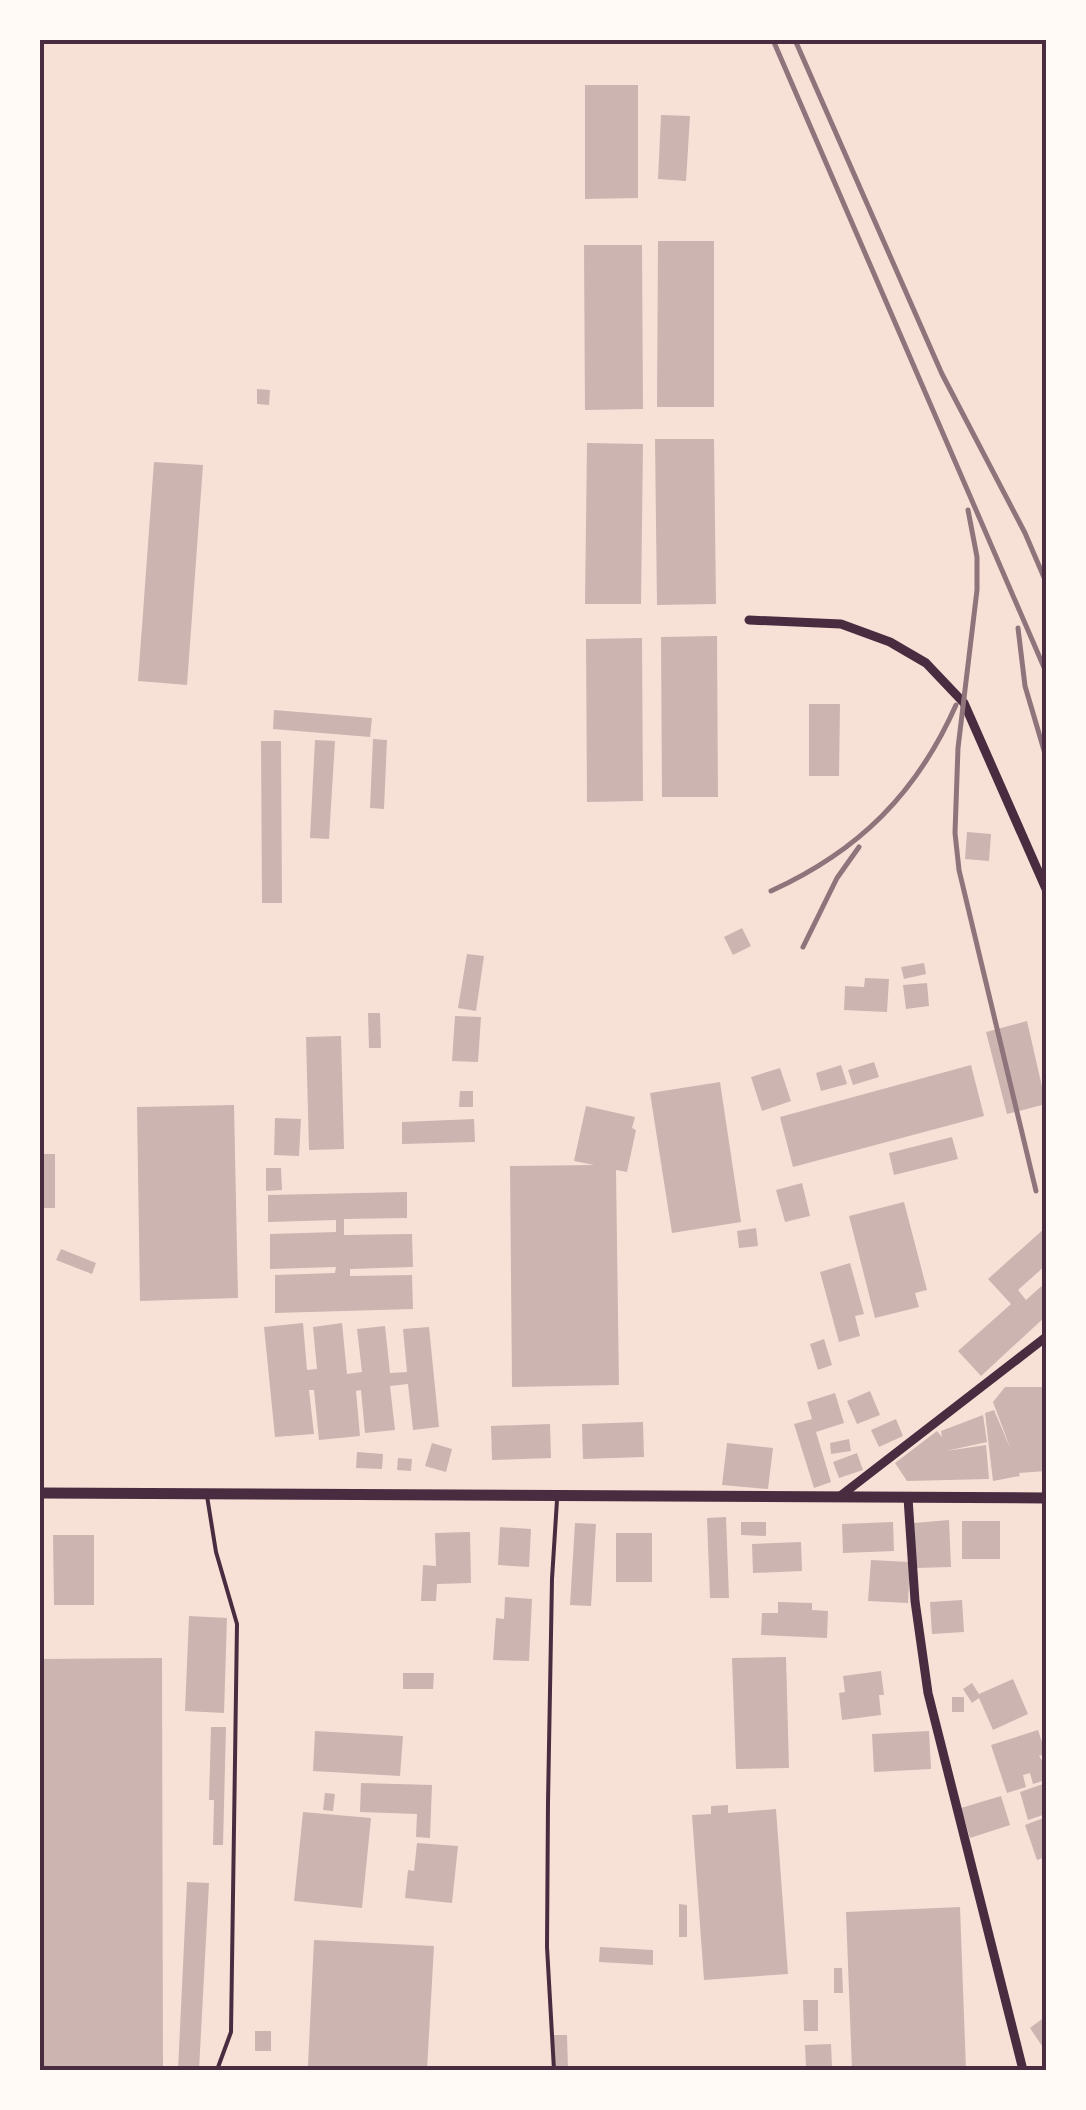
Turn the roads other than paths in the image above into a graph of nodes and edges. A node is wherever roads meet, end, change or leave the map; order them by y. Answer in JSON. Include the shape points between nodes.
{"nodes":[{"id":1,"x":749,"y":620,"type":"dead end"},
{"id":2,"x":1046,"y":889,"type":"edge"},
{"id":3,"x":1046,"y":1337,"type":"edge"},
{"id":4,"x":40,"y":1493,"type":"edge"},
{"id":5,"x":206,"y":1494,"type":"junction"},
{"id":6,"x":557,"y":1495,"type":"junction"},
{"id":7,"x":838,"y":1497,"type":"junction"},
{"id":8,"x":908,"y":1498,"type":"junction"},
{"id":9,"x":1046,"y":1498,"type":"edge"},
{"id":10,"x":216,"y":2070,"type":"edge"},
{"id":11,"x":554,"y":2070,"type":"edge"},
{"id":12,"x":1022,"y":2070,"type":"edge"}],
"edges":[{"from":1,"to":2,"type":"street","via":[[841,624],[926,663],[964,703]]},
{"from":3,"to":7,"type":"street"},
{"from":4,"to":5,"type":"main road"},
{"from":5,"to":6,"type":"main road"},
{"from":5,"to":10,"type":"lane","via":[[238,1624],[231,2032]]},
{"from":6,"to":7,"type":"main road"},
{"from":6,"to":11,"type":"lane","via":[[548,1910]]},
{"from":7,"to":8,"type":"main road"},
{"from":8,"to":9,"type":"main road"},
{"from":8,"to":12,"type":"street","via":[[928,1692]]}]}
